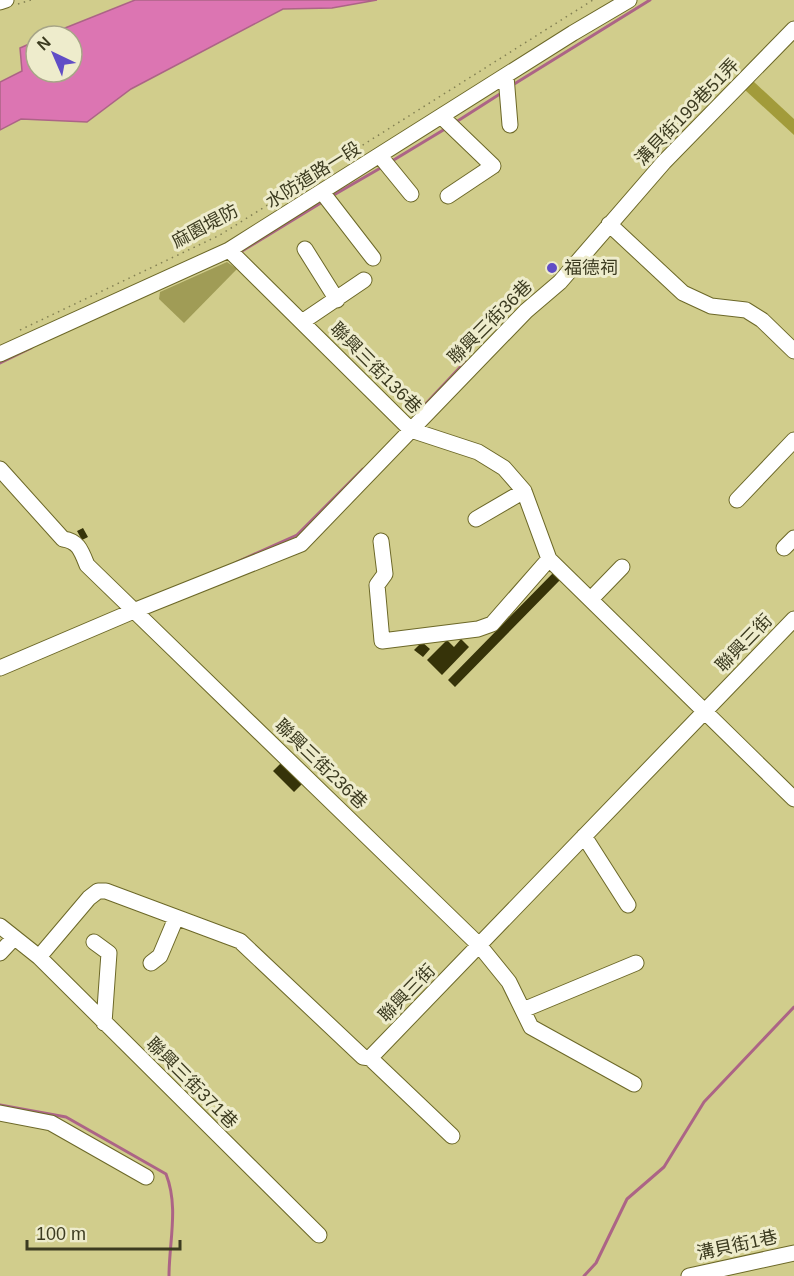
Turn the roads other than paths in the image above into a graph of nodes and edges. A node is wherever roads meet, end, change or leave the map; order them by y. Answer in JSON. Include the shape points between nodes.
{"nodes":[{"id":1,"x":6,"y":0,"type":"edge"},
{"id":2,"x":629,"y":0,"type":"edge"},
{"id":3,"x":0,"y":2,"type":"edge"},
{"id":4,"x":794,"y":29,"type":"edge"},
{"id":5,"x":507,"y":85,"type":"junction"},
{"id":6,"x":448,"y":122,"type":"junction"},
{"id":7,"x":510,"y":125,"type":"dead end"},
{"id":8,"x":385,"y":162,"type":"junction"},
{"id":9,"x":411,"y":194,"type":"dead end"},
{"id":10,"x":448,"y":196,"type":"dead end"},
{"id":11,"x":326,"y":197,"type":"junction"},
{"id":12,"x":609,"y":224,"type":"junction"},
{"id":13,"x":305,"y":249,"type":"dead end"},
{"id":14,"x":229,"y":250,"type":"junction"},
{"id":15,"x":373,"y":258,"type":"dead end"},
{"id":16,"x":364,"y":280,"type":"dead end"},
{"id":17,"x":337,"y":300,"type":"junction"},
{"id":18,"x":302,"y":322,"type":"junction"},
{"id":19,"x":794,"y":351,"type":"edge"},
{"id":20,"x":0,"y":354,"type":"edge"},
{"id":21,"x":411,"y":430,"type":"junction"},
{"id":22,"x":794,"y":440,"type":"edge"},
{"id":23,"x":0,"y":469,"type":"edge"},
{"id":24,"x":524,"y":491,"type":"junction"},
{"id":25,"x":737,"y":500,"type":"dead end"},
{"id":26,"x":476,"y":519,"type":"dead end"},
{"id":27,"x":381,"y":541,"type":"dead end"},
{"id":28,"x":549,"y":559,"type":"junction"},
{"id":29,"x":622,"y":567,"type":"dead end"},
{"id":30,"x":591,"y":599,"type":"junction"},
{"id":31,"x":136,"y":610,"type":"junction"},
{"id":32,"x":794,"y":619,"type":"edge"},
{"id":33,"x":0,"y":668,"type":"edge"},
{"id":34,"x":704,"y":713,"type":"junction"},
{"id":35,"x":794,"y":800,"type":"edge"},
{"id":36,"x":584,"y":836,"type":"junction"},
{"id":37,"x":628,"y":905,"type":"dead end"},
{"id":38,"x":176,"y":918,"type":"junction"},
{"id":39,"x":0,"y":926,"type":"edge"},
{"id":40,"x":14,"y":938,"type":"junction"},
{"id":41,"x":94,"y":942,"type":"dead end"},
{"id":42,"x":479,"y":945,"type":"junction"},
{"id":43,"x":0,"y":953,"type":"edge"},
{"id":44,"x":39,"y":957,"type":"junction"},
{"id":45,"x":151,"y":963,"type":"dead end"},
{"id":46,"x":636,"y":963,"type":"dead end"},
{"id":47,"x":523,"y":1010,"type":"junction"},
{"id":48,"x":104,"y":1023,"type":"junction"},
{"id":49,"x":370,"y":1058,"type":"junction"},
{"id":50,"x":634,"y":1084,"type":"dead end"},
{"id":51,"x":0,"y":1113,"type":"edge"},
{"id":52,"x":452,"y":1136,"type":"dead end"},
{"id":53,"x":146,"y":1177,"type":"dead end"},
{"id":54,"x":319,"y":1235,"type":"dead end"},
{"id":55,"x":794,"y":1253,"type":"edge"},
{"id":56,"x":689,"y":1276,"type":"edge"}],
"edges":[{"from":1,"to":3,"type":"street"},
{"from":2,"to":5,"type":"street","name":"水防道路一段"},
{"from":4,"to":12,"type":"street","name":"溝貝街199巷51弄"},
{"from":5,"to":6,"type":"street","name":"水防道路一段"},
{"from":5,"to":7,"type":"street"},
{"from":6,"to":8,"type":"street","name":"水防道路一段"},
{"from":6,"to":10,"type":"street","via":[[493,166]]},
{"from":8,"to":9,"type":"street"},
{"from":8,"to":11,"type":"street","name":"水防道路一段"},
{"from":11,"to":14,"type":"street","name":"水防道路一段"},
{"from":11,"to":15,"type":"street"},
{"from":12,"to":19,"type":"street","via":[[683,293],[711,306],[746,310]]},
{"from":12,"to":21,"type":"street","name":"聯興三街36巷","via":[[560,282],[526,311]]},
{"from":13,"to":17,"type":"street"},
{"from":14,"to":18,"type":"street","name":"聯興三街136巷"},
{"from":14,"to":20,"type":"street","name":"水防道路一段"},
{"from":16,"to":17,"type":"street"},
{"from":17,"to":18,"type":"street"},
{"from":18,"to":21,"type":"street","name":"聯興三街136巷"},
{"from":21,"to":24,"type":"street","name":"聯興三街136巷","via":[[478,452],[504,468]]},
{"from":21,"to":31,"type":"street","via":[[301,544]]},
{"from":22,"to":25,"type":"street"},
{"from":23,"to":31,"type":"street","name":"聯興三街236巷","via":[[63,539],[73,540],[81,548],[87,565]]},
{"from":24,"to":26,"type":"street"},
{"from":24,"to":28,"type":"street","name":"聯興三街136巷"},
{"from":27,"to":28,"type":"street","via":[[385,574],[377,585],[382,641],[492,624]]},
{"from":28,"to":30,"type":"street","name":"聯興三街136巷"},
{"from":29,"to":30,"type":"street"},
{"from":30,"to":34,"type":"street","name":"聯興三街136巷"},
{"from":31,"to":33,"type":"street"},
{"from":31,"to":42,"type":"street","name":"聯興三街236巷"},
{"from":32,"to":34,"type":"street","name":"聯興三街"},
{"from":34,"to":35,"type":"street","name":"聯興三街136巷"},
{"from":34,"to":36,"type":"street","name":"聯興三街"},
{"from":36,"to":37,"type":"street"},
{"from":36,"to":42,"type":"street","name":"聯興三街"},
{"from":38,"to":44,"type":"street","via":[[98,891]]},
{"from":38,"to":45,"type":"street","via":[[160,956]]},
{"from":38,"to":49,"type":"street","via":[[240,941],[363,1057]]},
{"from":39,"to":40,"type":"street"},
{"from":40,"to":43,"type":"street"},
{"from":40,"to":44,"type":"street"},
{"from":41,"to":48,"type":"street","via":[[109,954]]},
{"from":42,"to":47,"type":"street","name":"聯興三街236巷","via":[[509,982]]},
{"from":42,"to":49,"type":"street","name":"聯興三街"},
{"from":44,"to":48,"type":"street","name":"聯興三街371巷"},
{"from":46,"to":47,"type":"street"},
{"from":47,"to":50,"type":"street","name":"聯興三街236巷","via":[[531,1027]]},
{"from":48,"to":54,"type":"street","name":"聯興三街371巷"},
{"from":49,"to":52,"type":"street"},
{"from":51,"to":53,"type":"street","via":[[51,1123]]},
{"from":55,"to":56,"type":"street","name":"溝貝街1巷"}]}
